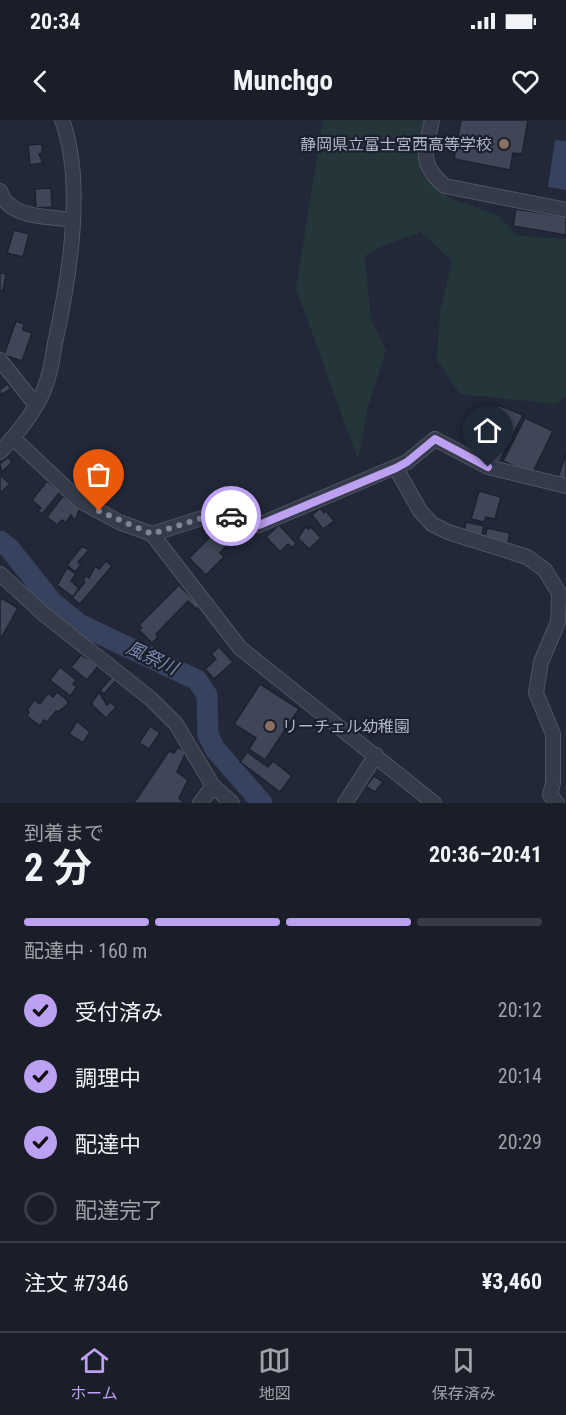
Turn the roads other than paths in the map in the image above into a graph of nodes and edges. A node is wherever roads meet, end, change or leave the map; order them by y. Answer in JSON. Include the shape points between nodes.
{"nodes":[{"id":1,"x":62,"y":120,"type":"edge"},
{"id":2,"x":432,"y":120,"type":"edge"},
{"id":3,"x":0,"y":191,"type":"edge"},
{"id":4,"x":566,"y":210,"type":"edge"},
{"id":5,"x":71,"y":220,"type":"junction"},
{"id":6,"x":0,"y":360,"type":"edge"},
{"id":7,"x":35,"y":404,"type":"junction"},
{"id":8,"x":13,"y":438,"type":"junction"},
{"id":9,"x":0,"y":452,"type":"edge"},
{"id":10,"x":396,"y":468,"type":"junction"},
{"id":11,"x":566,"y":486,"type":"edge"},
{"id":12,"x":152,"y":534,"type":"junction"},
{"id":13,"x":0,"y":574,"type":"edge"},
{"id":14,"x":376,"y":755,"type":"junction"},
{"id":15,"x":560,"y":757,"type":"edge"},
{"id":16,"x":213,"y":786,"type":"junction"},
{"id":17,"x":200,"y":803,"type":"edge"},
{"id":18,"x":232,"y":803,"type":"edge"},
{"id":19,"x":345,"y":803,"type":"edge"},
{"id":20,"x":434,"y":803,"type":"edge"},
{"id":21,"x":557,"y":803,"type":"edge"}],
"edges":[{"from":1,"to":5,"type":"street","via":[[69,153]]},
{"from":2,"to":4,"type":"street","via":[[425,158],[431,176],[445,186]]},
{"from":3,"to":5,"type":"street","via":[[11,210]]},
{"from":5,"to":7,"type":"street","via":[[67,291],[47,383]]},
{"from":6,"to":7,"type":"street"},
{"from":7,"to":8,"type":"street"},
{"from":8,"to":9,"type":"street"},
{"from":8,"to":12,"type":"street","via":[[80,501]]},
{"from":10,"to":11,"type":"street","via":[[435,439],[488,467]]},
{"from":10,"to":12,"type":"street","via":[[259,525],[230,516],[208,516]]},
{"from":10,"to":15,"type":"street","via":[[420,511],[432,524],[527,557],[545,570],[559,593],[558,622],[541,662],[536,693]]},
{"from":12,"to":14,"type":"street","via":[[240,648]]},
{"from":13,"to":16,"type":"street","via":[[159,707],[176,724]]},
{"from":14,"to":19,"type":"street"},
{"from":14,"to":20,"type":"street"},
{"from":15,"to":21,"type":"street","via":[[550,795]]},
{"from":16,"to":17,"type":"street"},
{"from":16,"to":18,"type":"street"}]}
